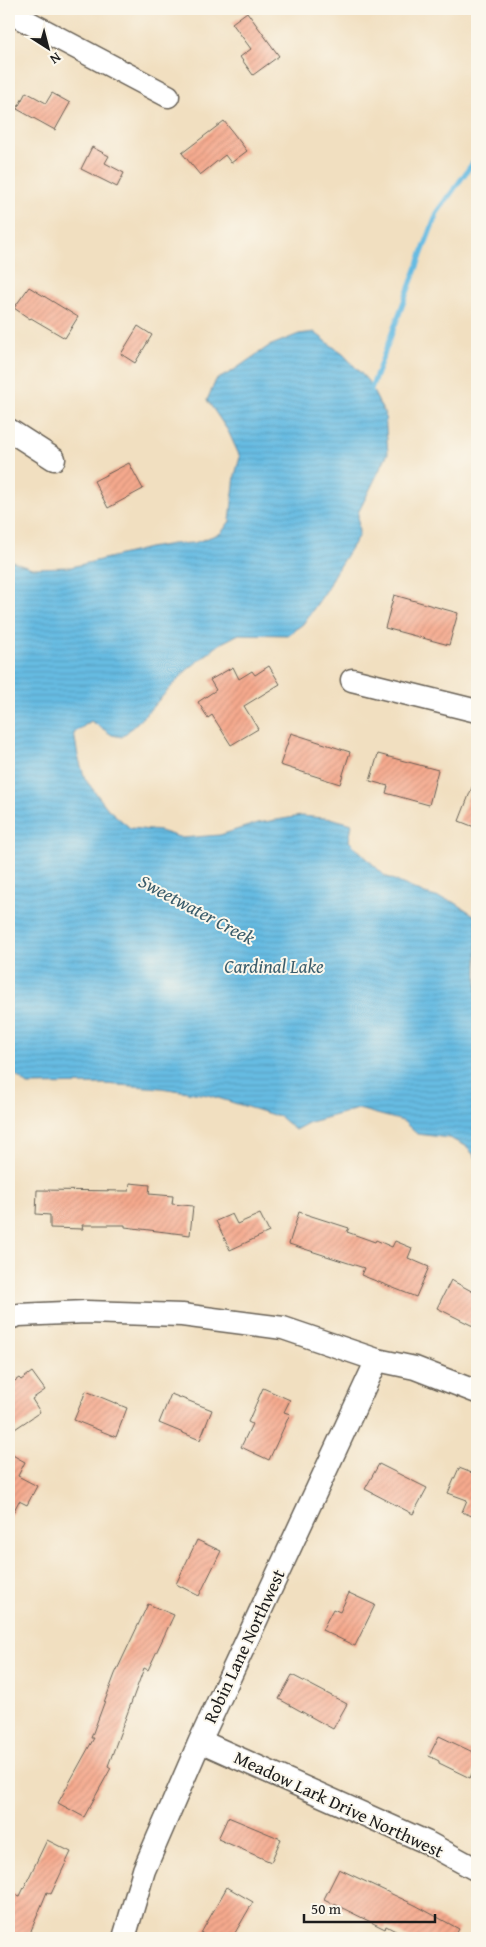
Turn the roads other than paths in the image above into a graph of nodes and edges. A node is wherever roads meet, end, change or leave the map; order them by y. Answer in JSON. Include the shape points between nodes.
{"nodes":[{"id":1,"x":9,"y":12,"type":"edge"},
{"id":2,"x":168,"y":96,"type":"dead end"},
{"id":3,"x":9,"y":430,"type":"edge"},
{"id":4,"x":54,"y":459,"type":"dead end"},
{"id":5,"x":352,"y":680,"type":"dead end"},
{"id":6,"x":477,"y":711,"type":"edge"},
{"id":7,"x":9,"y":1318,"type":"edge"},
{"id":8,"x":377,"y":1360,"type":"junction"},
{"id":9,"x":477,"y":1392,"type":"edge"},
{"id":10,"x":200,"y":1741,"type":"junction"},
{"id":11,"x":477,"y":1870,"type":"edge"},
{"id":12,"x":124,"y":1938,"type":"edge"}],
"edges":[{"from":1,"to":2,"type":"street"},
{"from":3,"to":4,"type":"street"},
{"from":5,"to":6,"type":"street"},
{"from":7,"to":8,"type":"street","via":[[86,1312],[182,1315],[284,1328]]},
{"from":8,"to":9,"type":"street","via":[[415,1368]]},
{"from":8,"to":10,"type":"street","name":"Robin Lane Northwest"},
{"from":10,"to":11,"type":"street","name":"Meadow Lark Drive Northwest","via":[[426,1842]]},
{"from":10,"to":12,"type":"street","name":"Robin Lane Northwest","via":[[144,1870]]}]}
